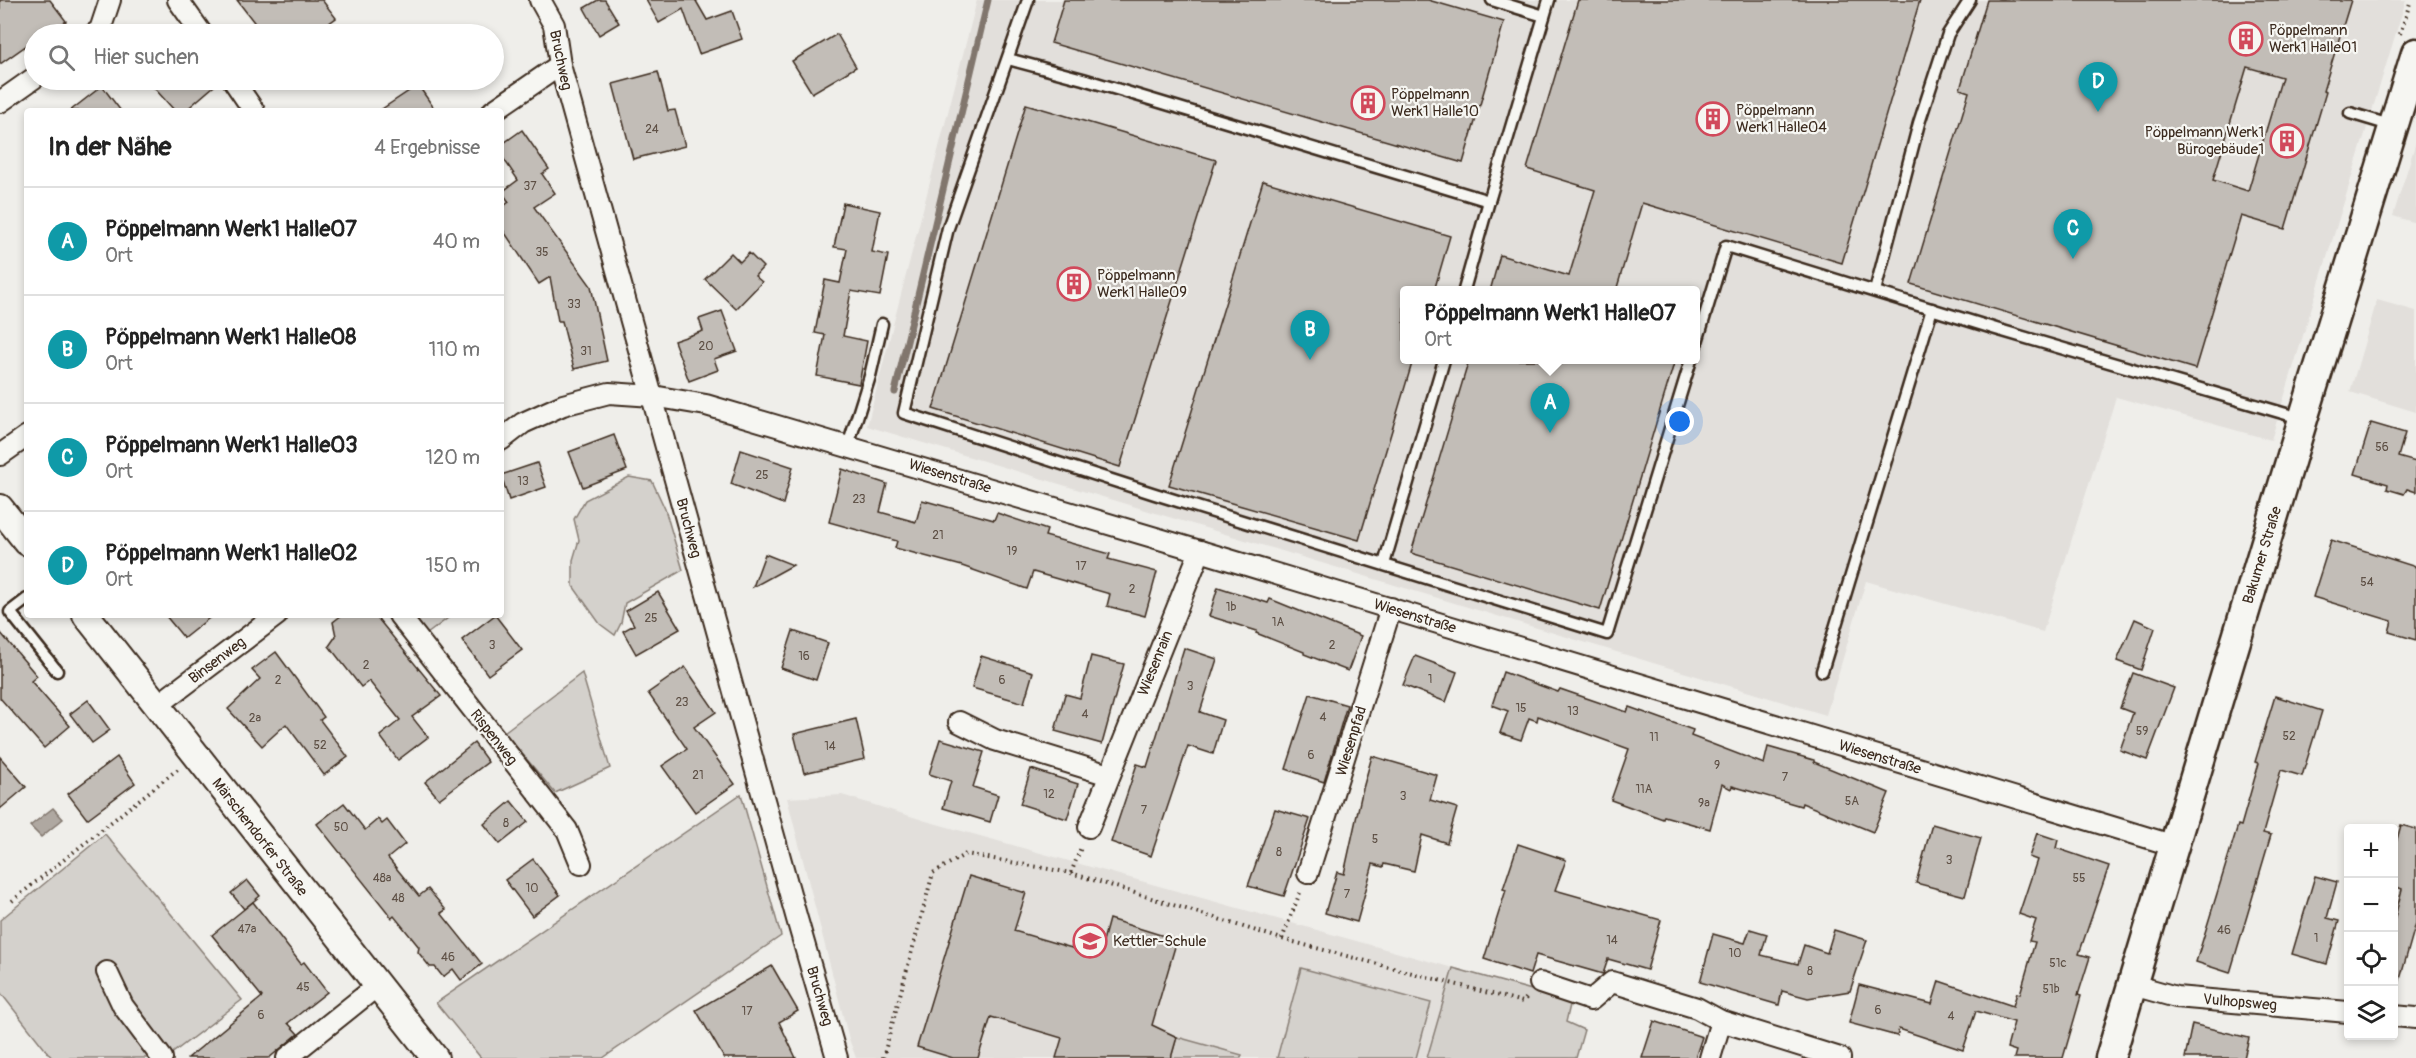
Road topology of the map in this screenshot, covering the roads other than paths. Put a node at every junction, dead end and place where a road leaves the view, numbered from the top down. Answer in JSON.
{"nodes":[{"id":1,"x":110,"y":0,"type":"edge"},
{"id":2,"x":178,"y":0,"type":"edge"},
{"id":3,"x":540,"y":0,"type":"edge"},
{"id":4,"x":1028,"y":0,"type":"edge"},
{"id":5,"x":1492,"y":0,"type":"edge"},
{"id":6,"x":1548,"y":0,"type":"edge"},
{"id":7,"x":1970,"y":0,"type":"edge"},
{"id":8,"x":1544,"y":16,"type":"junction"},
{"id":9,"x":102,"y":24,"type":"edge"},
{"id":10,"x":195,"y":24,"type":"edge"},
{"id":11,"x":1008,"y":59,"type":"junction"},
{"id":12,"x":2415,"y":62,"type":"edge"},
{"id":13,"x":560,"y":65,"type":"junction"},
{"id":14,"x":24,"y":85,"type":"edge"},
{"id":15,"x":240,"y":90,"type":"edge"},
{"id":16,"x":0,"y":102,"type":"edge"},
{"id":17,"x":252,"y":108,"type":"edge"},
{"id":18,"x":497,"y":108,"type":"edge"},
{"id":19,"x":2350,"y":113,"type":"dead end"},
{"id":20,"x":2393,"y":126,"type":"junction"},
{"id":21,"x":1489,"y":201,"type":"junction"},
{"id":22,"x":1465,"y":286,"type":"edge"},
{"id":23,"x":1875,"y":291,"type":"junction"},
{"id":24,"x":1932,"y":309,"type":"junction"},
{"id":25,"x":882,"y":324,"type":"dead end"},
{"id":26,"x":1700,"y":329,"type":"edge"},
{"id":27,"x":1443,"y":364,"type":"edge"},
{"id":28,"x":1690,"y":364,"type":"edge"},
{"id":29,"x":653,"y":396,"type":"junction"},
{"id":30,"x":2303,"y":419,"type":"junction"},
{"id":31,"x":24,"y":438,"type":"edge"},
{"id":32,"x":504,"y":438,"type":"edge"},
{"id":33,"x":848,"y":446,"type":"junction"},
{"id":34,"x":0,"y":455,"type":"edge"},
{"id":35,"x":0,"y":508,"type":"edge"},
{"id":36,"x":24,"y":538,"type":"edge"},
{"id":37,"x":1200,"y":551,"type":"junction"},
{"id":38,"x":1384,"y":564,"type":"junction"},
{"id":39,"x":24,"y":600,"type":"edge"},
{"id":40,"x":1391,"y":608,"type":"junction"},
{"id":41,"x":88,"y":618,"type":"edge"},
{"id":42,"x":273,"y":618,"type":"edge"},
{"id":43,"x":401,"y":618,"type":"edge"},
{"id":44,"x":57,"y":671,"type":"dead end"},
{"id":45,"x":1822,"y":671,"type":"dead end"},
{"id":46,"x":158,"y":705,"type":"junction"},
{"id":47,"x":959,"y":722,"type":"dead end"},
{"id":48,"x":1109,"y":775,"type":"junction"},
{"id":49,"x":1089,"y":827,"type":"road end"},
{"id":50,"x":2175,"y":846,"type":"junction"},
{"id":51,"x":581,"y":864,"type":"dead end"},
{"id":52,"x":1308,"y":873,"type":"road end"},
{"id":53,"x":107,"y":972,"type":"dead end"},
{"id":54,"x":1540,"y":983,"type":"road end"},
{"id":55,"x":2133,"y":985,"type":"junction"},
{"id":56,"x":377,"y":986,"type":"junction"},
{"id":57,"x":2344,"y":1012,"type":"edge"},
{"id":58,"x":2398,"y":1016,"type":"edge"},
{"id":59,"x":2416,"y":1016,"type":"edge"},
{"id":60,"x":1721,"y":1022,"type":"junction"},
{"id":61,"x":162,"y":1058,"type":"edge"},
{"id":62,"x":287,"y":1058,"type":"edge"},
{"id":63,"x":435,"y":1058,"type":"edge"},
{"id":64,"x":837,"y":1058,"type":"edge"},
{"id":65,"x":1710,"y":1058,"type":"edge"},
{"id":66,"x":1840,"y":1058,"type":"edge"},
{"id":67,"x":2110,"y":1058,"type":"edge"}],
"edges":[{"from":1,"to":9,"type":"street"},
{"from":2,"to":10,"type":"street"},
{"from":3,"to":13,"type":"street","name":"Bruchweg"},
{"from":4,"to":11,"type":"lane"},
{"from":5,"to":8,"type":"lane"},
{"from":6,"to":8,"type":"lane"},
{"from":7,"to":23,"type":"lane"},
{"from":8,"to":21,"type":"lane"},
{"from":11,"to":21,"type":"lane"},
{"from":11,"to":38,"type":"lane"},
{"from":12,"to":20,"type":"main road","name":"Bakumer Straße"},
{"from":13,"to":18,"type":"street"},
{"from":13,"to":29,"type":"street","name":"Bruchweg"},
{"from":14,"to":16,"type":"street"},
{"from":15,"to":17,"type":"street"},
{"from":19,"to":20,"type":"lane"},
{"from":20,"to":30,"type":"main road","name":"Bakumer Straße"},
{"from":21,"to":22,"type":"lane"},
{"from":23,"to":24,"type":"lane"},
{"from":23,"to":26,"type":"lane"},
{"from":24,"to":30,"type":"lane"},
{"from":24,"to":45,"type":"lane"},
{"from":25,"to":33,"type":"lane"},
{"from":27,"to":38,"type":"lane"},
{"from":28,"to":38,"type":"lane"},
{"from":29,"to":32,"type":"street"},
{"from":29,"to":33,"type":"street","name":"Wiesenstraße"},
{"from":29,"to":64,"type":"street","name":"Bruchweg"},
{"from":30,"to":50,"type":"main road","name":"Bakumer Straße"},
{"from":31,"to":34,"type":"street"},
{"from":33,"to":37,"type":"street","name":"Wiesenstraße"},
{"from":35,"to":36,"type":"street"},
{"from":37,"to":40,"type":"street","name":"Wiesenstraße"},
{"from":37,"to":48,"type":"street","name":"Wiesenrain"},
{"from":39,"to":44,"type":"lane"},
{"from":40,"to":50,"type":"street","name":"Wiesenstraße"},
{"from":40,"to":52,"type":"street","name":"Wiesenpfad"},
{"from":41,"to":46,"type":"street","name":"Märschendorfer Straße"},
{"from":42,"to":46,"type":"street","name":"Binsenweg"},
{"from":43,"to":51,"type":"street","name":"Rispenweg"},
{"from":46,"to":56,"type":"street","name":"Märschendorfer Straße"},
{"from":47,"to":48,"type":"street"},
{"from":48,"to":49,"type":"street","name":"Wiesenrain"},
{"from":50,"to":55,"type":"main road","name":"Bakumer Straße"},
{"from":53,"to":61,"type":"street"},
{"from":54,"to":60,"type":"street"},
{"from":55,"to":57,"type":"street","name":"Vulhopsweg"},
{"from":55,"to":67,"type":"main road","name":"Bakumer Straße"},
{"from":56,"to":62,"type":"street"},
{"from":56,"to":63,"type":"street","name":"Märschendorfer Straße"},
{"from":58,"to":59,"type":"street"},
{"from":60,"to":65,"type":"street"},
{"from":60,"to":66,"type":"street"}]}
